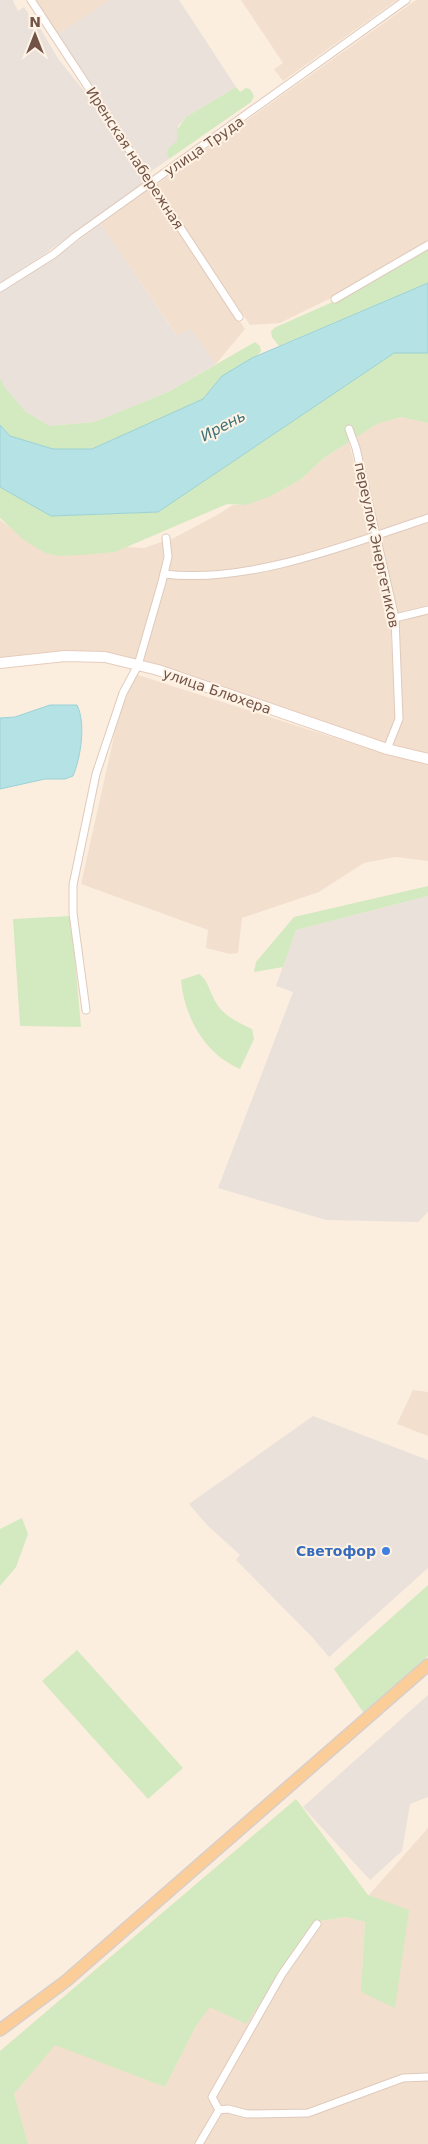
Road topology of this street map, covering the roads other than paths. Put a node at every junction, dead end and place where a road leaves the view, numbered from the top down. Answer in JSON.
{"nodes":[{"id":1,"x":31,"y":0,"type":"edge"},
{"id":2,"x":406,"y":0,"type":"edge"},
{"id":3,"x":151,"y":183,"type":"junction"},
{"id":4,"x":428,"y":245,"type":"edge"},
{"id":5,"x":0,"y":288,"type":"edge"},
{"id":6,"x":335,"y":299,"type":"dead end"},
{"id":7,"x":239,"y":317,"type":"dead end"},
{"id":8,"x":349,"y":429,"type":"dead end"},
{"id":9,"x":428,"y":518,"type":"edge"},
{"id":10,"x":375,"y":536,"type":"junction"},
{"id":11,"x":166,"y":538,"type":"dead end"},
{"id":12,"x":164,"y":574,"type":"junction"},
{"id":13,"x":428,"y":610,"type":"edge"},
{"id":14,"x":395,"y":618,"type":"junction"},
{"id":15,"x":0,"y":663,"type":"edge"},
{"id":16,"x":138,"y":665,"type":"junction"},
{"id":17,"x":388,"y":750,"type":"junction"},
{"id":18,"x":428,"y":759,"type":"edge"},
{"id":19,"x":86,"y":1010,"type":"dead end"},
{"id":20,"x":428,"y":1665,"type":"edge"},
{"id":21,"x":317,"y":1924,"type":"dead end"},
{"id":22,"x":0,"y":2030,"type":"edge"},
{"id":23,"x":428,"y":2077,"type":"edge"},
{"id":24,"x":219,"y":2110,"type":"junction"},
{"id":25,"x":199,"y":2144,"type":"edge"}],
"edges":[{"from":1,"to":3,"type":"street","name":"Иренская набережная"},
{"from":2,"to":3,"type":"street","name":"улица Труда"},
{"from":3,"to":5,"type":"street","name":"улица Труда"},
{"from":3,"to":7,"type":"street","name":"Иренская набережная"},
{"from":4,"to":6,"type":"street"},
{"from":8,"to":10,"type":"street","name":"переулок Энергетиков"},
{"from":9,"to":10,"type":"street"},
{"from":10,"to":12,"type":"street"},
{"from":10,"to":14,"type":"street","name":"переулок Энергетиков"},
{"from":11,"to":12,"type":"street"},
{"from":12,"to":16,"type":"street"},
{"from":13,"to":14,"type":"street"},
{"from":14,"to":17,"type":"street","name":"переулок Энергетиков"},
{"from":15,"to":16,"type":"street","name":"улица Блюхера"},
{"from":16,"to":17,"type":"street","name":"улица Блюхера"},
{"from":16,"to":19,"type":"street"},
{"from":17,"to":18,"type":"street","name":"улица Блюхера"},
{"from":20,"to":22,"type":"main road"},
{"from":21,"to":24,"type":"street"},
{"from":23,"to":24,"type":"street"},
{"from":24,"to":25,"type":"street"}]}
